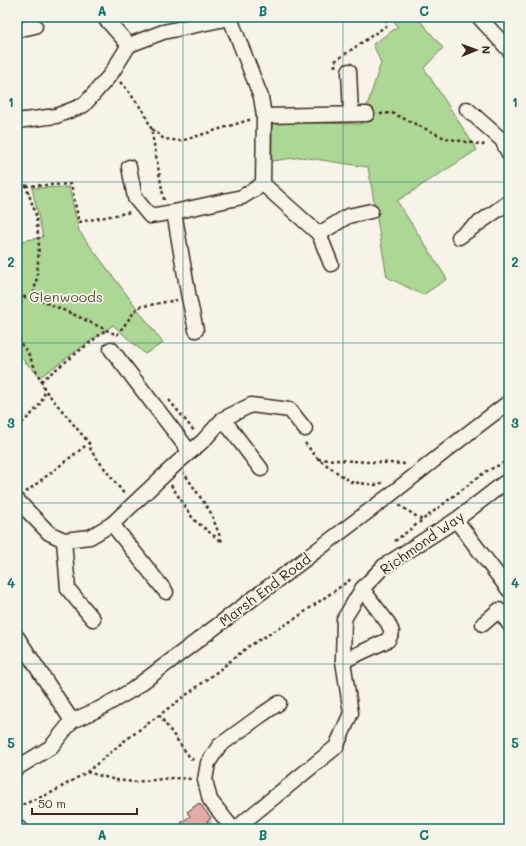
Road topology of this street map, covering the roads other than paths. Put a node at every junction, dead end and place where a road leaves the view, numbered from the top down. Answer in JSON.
{"nodes":[{"id":1,"x":104,"y":17,"type":"edge"},
{"id":2,"x":479,"y":17,"type":"edge"},
{"id":3,"x":231,"y":18,"type":"edge"},
{"id":4,"x":34,"y":26,"type":"dead end"},
{"id":5,"x":17,"y":30,"type":"edge"},
{"id":6,"x":129,"y":45,"type":"junction"},
{"id":7,"x":509,"y":50,"type":"edge"},
{"id":8,"x":348,"y":71,"type":"dead end"},
{"id":9,"x":467,"y":109,"type":"dead end"},
{"id":10,"x":351,"y":114,"type":"junction"},
{"id":11,"x":367,"y":114,"type":"road end"},
{"id":12,"x":264,"y":116,"type":"junction"},
{"id":13,"x":17,"y":121,"type":"edge"},
{"id":14,"x":503,"y":137,"type":"edge"},
{"id":15,"x":509,"y":154,"type":"edge"},
{"id":16,"x":129,"y":167,"type":"dead end"},
{"id":17,"x":263,"y":184,"type":"junction"},
{"id":18,"x":509,"y":202,"type":"edge"},
{"id":19,"x":371,"y":211,"type":"dead end"},
{"id":20,"x":170,"y":212,"type":"junction"},
{"id":21,"x":319,"y":234,"type":"junction"},
{"id":22,"x":459,"y":236,"type":"dead end"},
{"id":23,"x":331,"y":264,"type":"dead end"},
{"id":24,"x":196,"y":330,"type":"dead end"},
{"id":25,"x":111,"y":349,"type":"dead end"},
{"id":26,"x":509,"y":402,"type":"edge"},
{"id":27,"x":223,"y":419,"type":"junction"},
{"id":28,"x":305,"y":429,"type":"road end"},
{"id":29,"x":190,"y":452,"type":"junction"},
{"id":30,"x":261,"y":469,"type":"dead end"},
{"id":31,"x":509,"y":482,"type":"edge"},
{"id":32,"x":20,"y":498,"type":"edge"},
{"id":33,"x":456,"y":520,"type":"junction"},
{"id":34,"x":112,"y":524,"type":"junction"},
{"id":35,"x":64,"y":540,"type":"junction"},
{"id":36,"x":357,"y":583,"type":"junction"},
{"id":37,"x":509,"y":590,"type":"edge"},
{"id":38,"x":166,"y":592,"type":"dead end"},
{"id":39,"x":93,"y":619,"type":"dead end"},
{"id":40,"x":483,"y":624,"type":"dead end"},
{"id":41,"x":509,"y":624,"type":"edge"},
{"id":42,"x":17,"y":637,"type":"edge"},
{"id":43,"x":342,"y":661,"type":"junction"},
{"id":44,"x":279,"y":703,"type":"dead end"},
{"id":45,"x":72,"y":721,"type":"junction"},
{"id":46,"x":17,"y":768,"type":"edge"},
{"id":47,"x":17,"y":827,"type":"edge"},
{"id":48,"x":20,"y":829,"type":"edge"},
{"id":49,"x":232,"y":829,"type":"edge"},
{"id":50,"x":237,"y":829,"type":"edge"}],
"edges":[{"from":1,"to":6,"type":"street"},
{"from":2,"to":7,"type":"street"},
{"from":3,"to":6,"type":"street"},
{"from":3,"to":12,"type":"street"},
{"from":4,"to":5,"type":"street"},
{"from":6,"to":13,"type":"street"},
{"from":8,"to":10,"type":"street"},
{"from":9,"to":14,"type":"street"},
{"from":10,"to":11,"type":"street"},
{"from":10,"to":12,"type":"street"},
{"from":12,"to":17,"type":"street"},
{"from":14,"to":15,"type":"street"},
{"from":16,"to":20,"type":"street"},
{"from":17,"to":20,"type":"street"},
{"from":17,"to":21,"type":"street"},
{"from":18,"to":22,"type":"street"},
{"from":19,"to":21,"type":"street"},
{"from":20,"to":24,"type":"street"},
{"from":21,"to":23,"type":"street"},
{"from":25,"to":29,"type":"street"},
{"from":26,"to":45,"type":"street","name":"Marsh End Road"},
{"from":27,"to":28,"type":"street"},
{"from":27,"to":29,"type":"street"},
{"from":27,"to":30,"type":"street"},
{"from":29,"to":34,"type":"street"},
{"from":31,"to":33,"type":"street","name":"Richmond Way"},
{"from":32,"to":35,"type":"street"},
{"from":33,"to":36,"type":"street","name":"Richmond Way"},
{"from":33,"to":37,"type":"street"},
{"from":34,"to":35,"type":"street"},
{"from":34,"to":38,"type":"street"},
{"from":35,"to":39,"type":"street"},
{"from":36,"to":43,"type":"street","name":"Richmond Way"},
{"from":36,"to":43,"type":"street"},
{"from":40,"to":41,"type":"street"},
{"from":42,"to":45,"type":"street"},
{"from":43,"to":50,"type":"street","name":"Richmond Way"},
{"from":44,"to":49,"type":"street"},
{"from":45,"to":46,"type":"street","name":"Marsh End Road"},
{"from":47,"to":48,"type":"street"}]}
